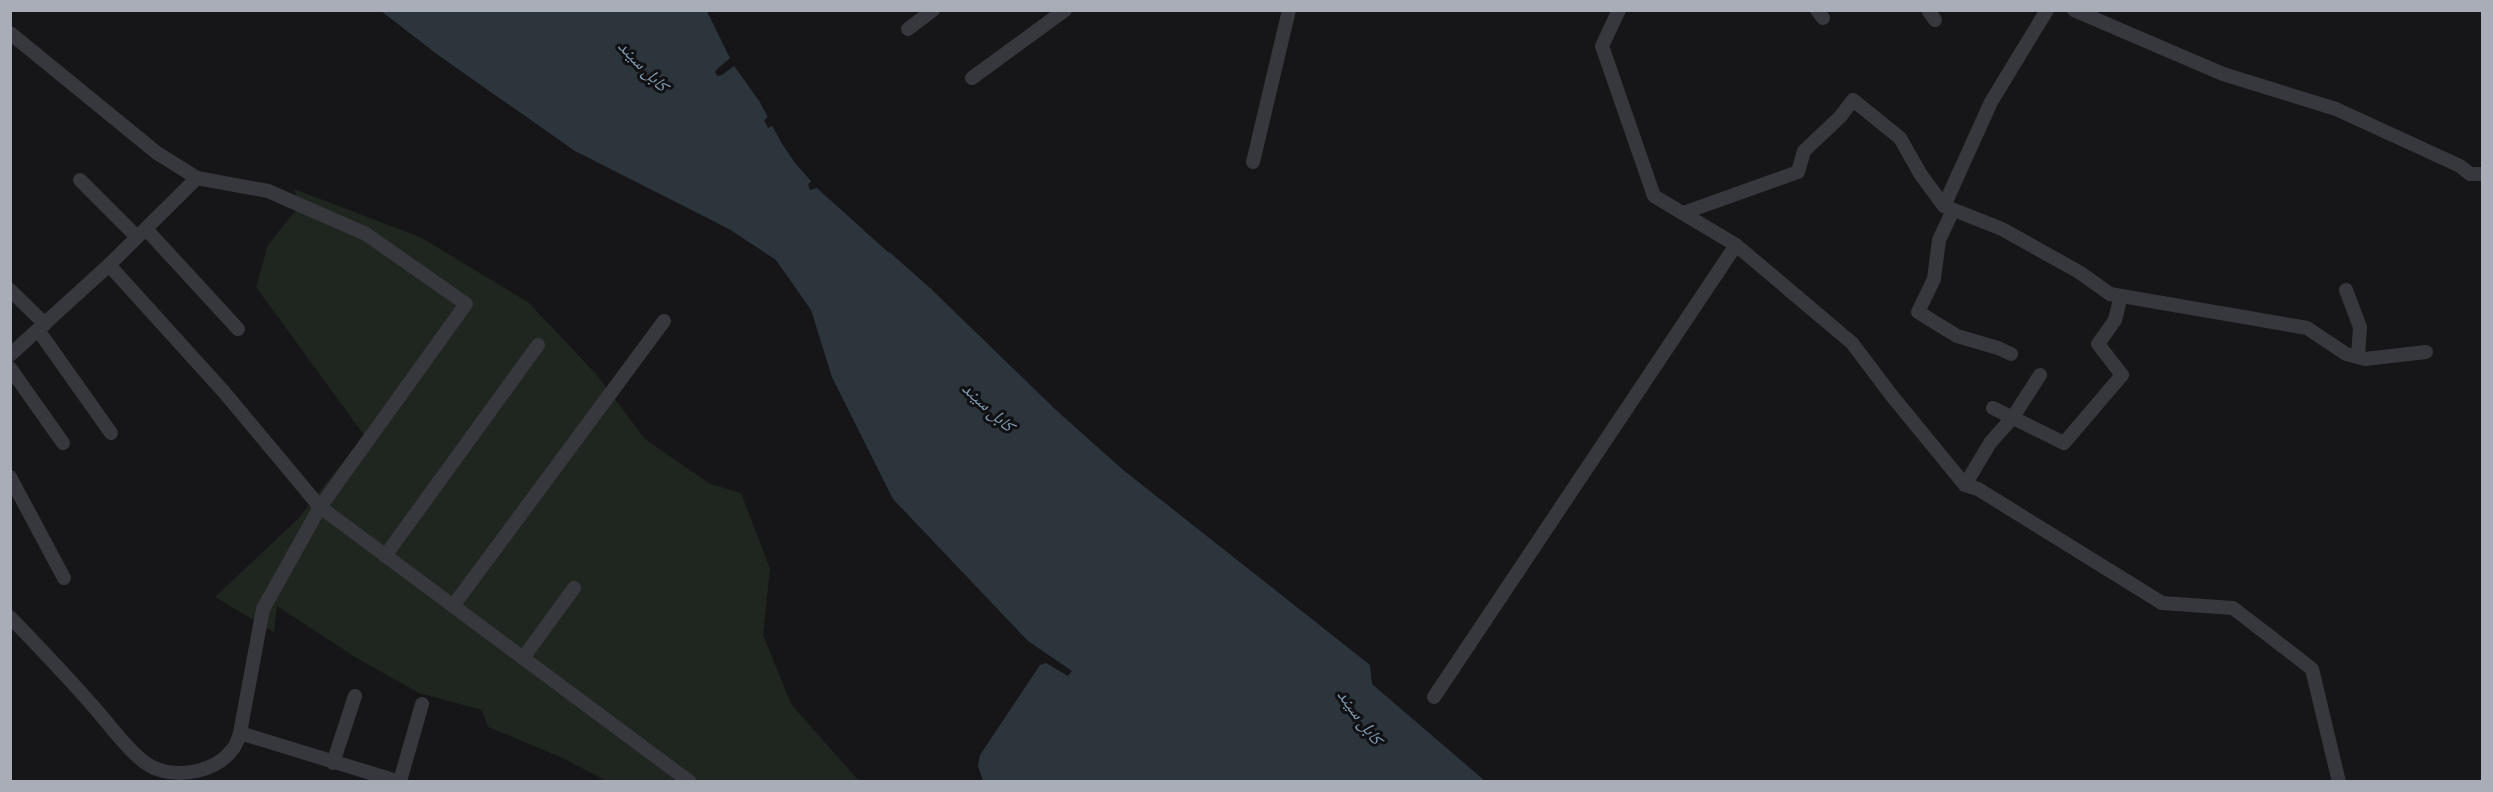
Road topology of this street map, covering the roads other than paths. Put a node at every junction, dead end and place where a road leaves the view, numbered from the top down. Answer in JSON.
{"nodes":[{"id":1,"x":933,"y":10,"type":"edge"},
{"id":2,"x":1065,"y":10,"type":"edge"},
{"id":3,"x":1289,"y":10,"type":"edge"},
{"id":4,"x":1619,"y":10,"type":"edge"},
{"id":5,"x":2074,"y":10,"type":"edge"},
{"id":6,"x":2042,"y":13,"type":"edge"},
{"id":7,"x":908,"y":29,"type":"dead end"},
{"id":8,"x":10,"y":33,"type":"edge"},
{"id":9,"x":972,"y":78,"type":"dead end"},
{"id":10,"x":1253,"y":162,"type":"dead end"},
{"id":11,"x":2482,"y":177,"type":"edge"},
{"id":12,"x":197,"y":178,"type":"junction"},
{"id":13,"x":80,"y":180,"type":"dead end"},
{"id":14,"x":1949,"y":208,"type":"junction"},
{"id":15,"x":1683,"y":213,"type":"junction"},
{"id":16,"x":141,"y":233,"type":"junction"},
{"id":17,"x":1736,"y":245,"type":"junction"},
{"id":18,"x":110,"y":265,"type":"junction"},
{"id":19,"x":10,"y":290,"type":"edge"},
{"id":20,"x":2346,"y":290,"type":"dead end"},
{"id":21,"x":2121,"y":296,"type":"junction"},
{"id":22,"x":664,"y":321,"type":"dead end"},
{"id":23,"x":41,"y":327,"type":"junction"},
{"id":24,"x":238,"y":329,"type":"dead end"},
{"id":25,"x":538,"y":345,"type":"dead end"},
{"id":26,"x":2426,"y":352,"type":"dead end"},
{"id":27,"x":2011,"y":354,"type":"dead end"},
{"id":28,"x":10,"y":355,"type":"edge"},
{"id":29,"x":2358,"y":357,"type":"junction"},
{"id":30,"x":10,"y":368,"type":"edge"},
{"id":31,"x":2040,"y":375,"type":"dead end"},
{"id":32,"x":1993,"y":408,"type":"dead end"},
{"id":33,"x":2013,"y":417,"type":"junction"},
{"id":34,"x":111,"y":433,"type":"dead end"},
{"id":35,"x":63,"y":443,"type":"dead end"},
{"id":36,"x":10,"y":477,"type":"edge"},
{"id":37,"x":1965,"y":485,"type":"junction"},
{"id":38,"x":320,"y":507,"type":"junction"},
{"id":39,"x":385,"y":556,"type":"junction"},
{"id":40,"x":64,"y":578,"type":"dead end"},
{"id":41,"x":574,"y":588,"type":"dead end"},
{"id":42,"x":453,"y":606,"type":"junction"},
{"id":43,"x":10,"y":617,"type":"edge"},
{"id":44,"x":523,"y":658,"type":"junction"},
{"id":45,"x":354,"y":696,"type":"dead end"},
{"id":46,"x":1434,"y":697,"type":"dead end"},
{"id":47,"x":422,"y":704,"type":"dead end"},
{"id":48,"x":240,"y":733,"type":"junction"},
{"id":49,"x":333,"y":763,"type":"junction"},
{"id":50,"x":400,"y":782,"type":"edge"},
{"id":51,"x":690,"y":782,"type":"edge"},
{"id":52,"x":2339,"y":782,"type":"edge"}],
"edges":[{"from":1,"to":7,"type":"street"},
{"from":2,"to":9,"type":"street"},
{"from":3,"to":10,"type":"street"},
{"from":4,"to":15,"type":"street"},
{"from":5,"to":11,"type":"street"},
{"from":6,"to":14,"type":"street"},
{"from":8,"to":12,"type":"street"},
{"from":12,"to":16,"type":"street"},
{"from":12,"to":38,"type":"street"},
{"from":13,"to":16,"type":"street"},
{"from":14,"to":15,"type":"street"},
{"from":14,"to":21,"type":"street"},
{"from":14,"to":27,"type":"street"},
{"from":15,"to":17,"type":"street"},
{"from":16,"to":18,"type":"street"},
{"from":16,"to":24,"type":"street"},
{"from":17,"to":37,"type":"street"},
{"from":17,"to":46,"type":"street"},
{"from":18,"to":23,"type":"street"},
{"from":18,"to":38,"type":"street"},
{"from":19,"to":23,"type":"street"},
{"from":20,"to":29,"type":"street"},
{"from":21,"to":29,"type":"street"},
{"from":21,"to":33,"type":"street"},
{"from":22,"to":42,"type":"street"},
{"from":23,"to":28,"type":"street"},
{"from":23,"to":34,"type":"street"},
{"from":25,"to":39,"type":"street"},
{"from":26,"to":29,"type":"street"},
{"from":30,"to":35,"type":"street"},
{"from":31,"to":33,"type":"street"},
{"from":32,"to":33,"type":"street"},
{"from":33,"to":37,"type":"street"},
{"from":36,"to":40,"type":"street"},
{"from":37,"to":52,"type":"street"},
{"from":38,"to":39,"type":"street"},
{"from":38,"to":48,"type":"street"},
{"from":39,"to":42,"type":"street"},
{"from":41,"to":44,"type":"street"},
{"from":42,"to":44,"type":"street"},
{"from":43,"to":48,"type":"street"},
{"from":44,"to":51,"type":"street"},
{"from":45,"to":49,"type":"street"},
{"from":47,"to":50,"type":"street"},
{"from":48,"to":49,"type":"street"},
{"from":49,"to":50,"type":"street"}]}
